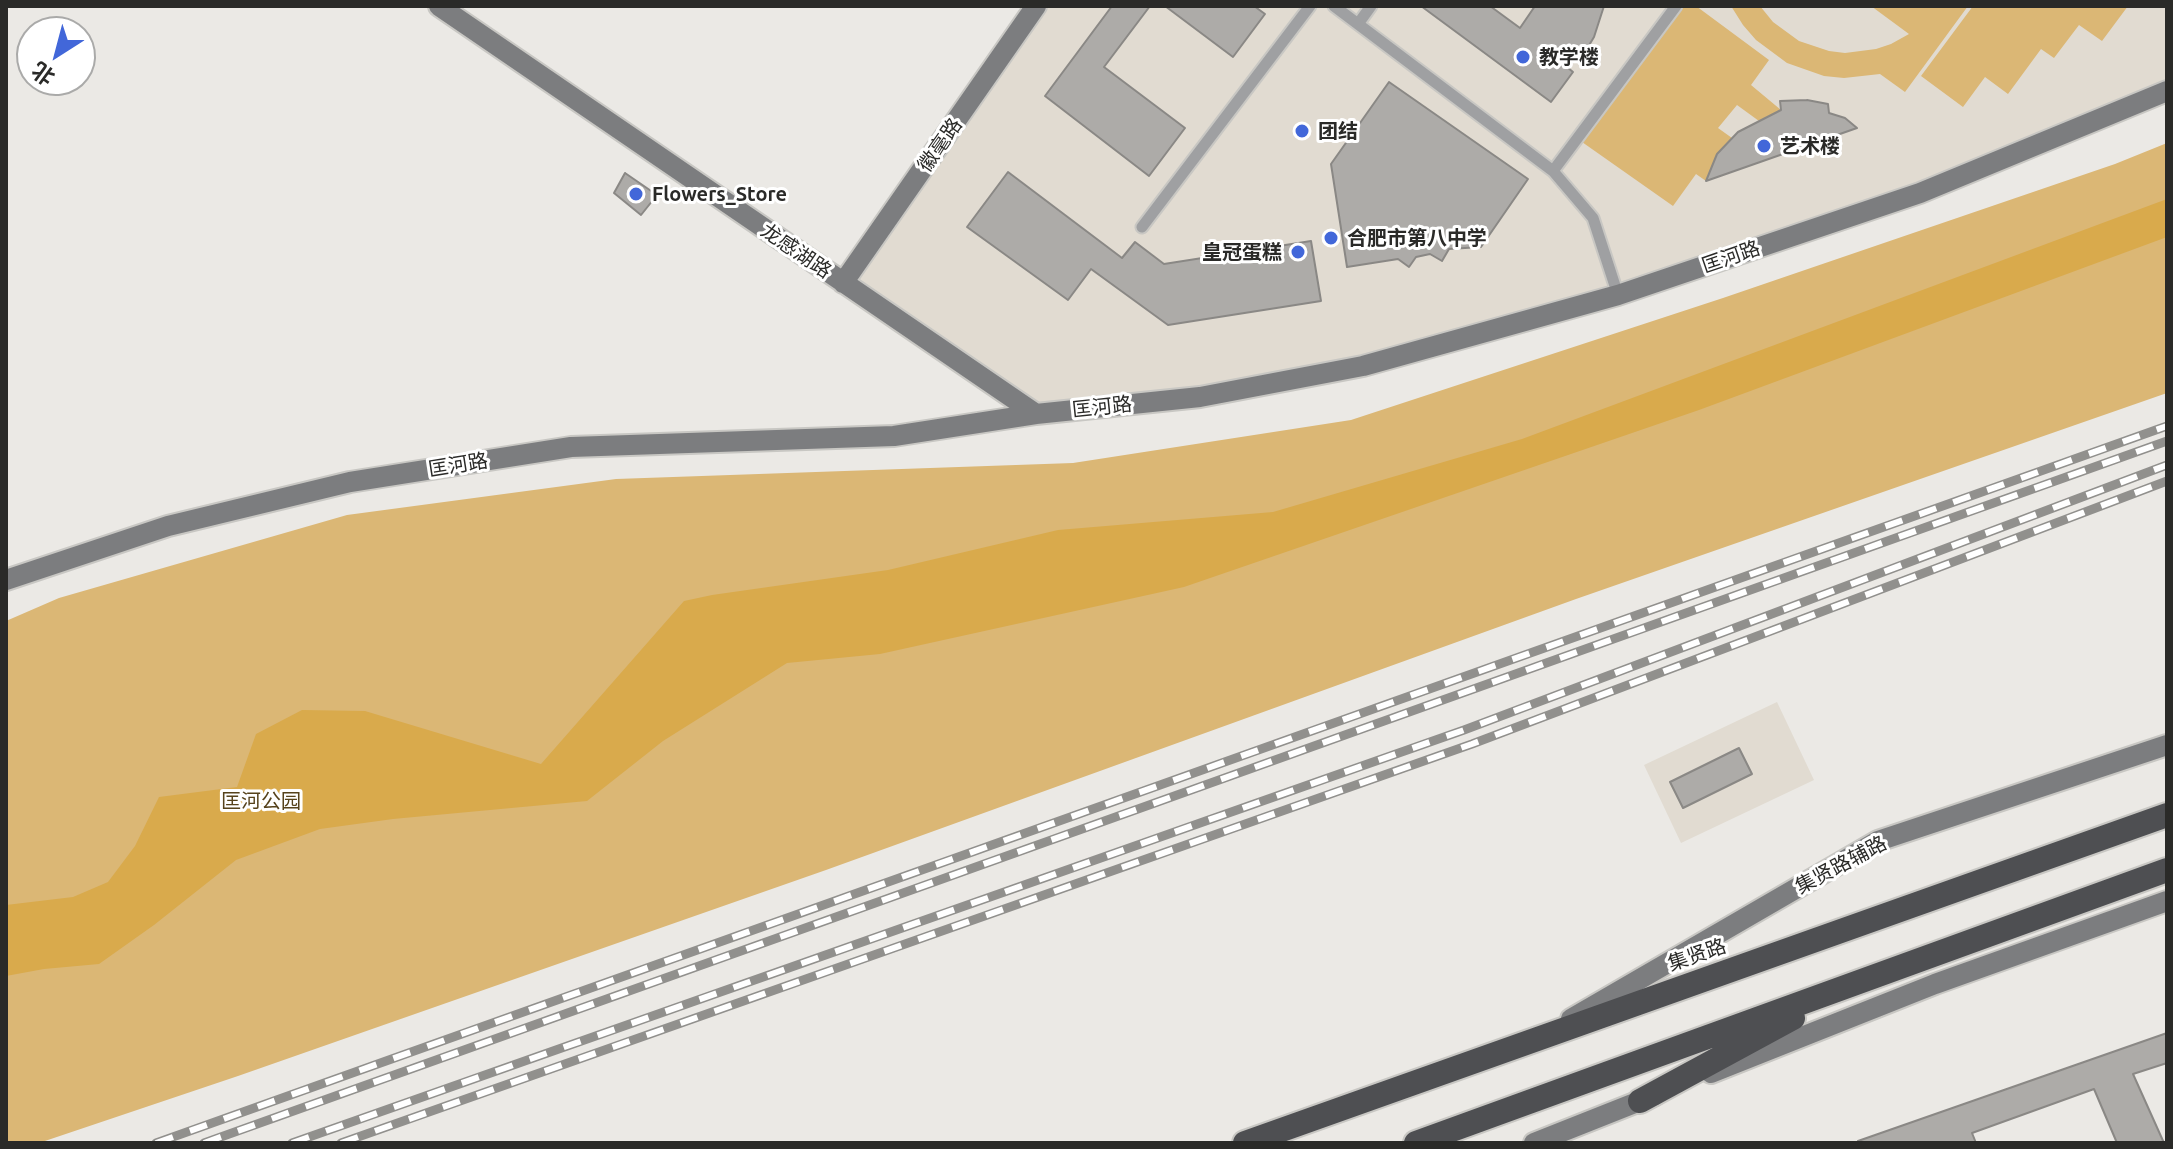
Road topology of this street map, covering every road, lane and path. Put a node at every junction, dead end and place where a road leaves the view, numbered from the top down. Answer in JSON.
{"nodes":[{"id":1,"x":439,"y":6,"type":"edge"},
{"id":2,"x":1036,"y":6,"type":"edge"},
{"id":3,"x":1310,"y":6,"type":"edge"},
{"id":4,"x":1334,"y":6,"type":"edge"},
{"id":5,"x":1371,"y":6,"type":"edge"},
{"id":6,"x":1676,"y":6,"type":"edge"},
{"id":7,"x":1358,"y":24,"type":"junction"},
{"id":8,"x":2167,"y":91,"type":"edge"},
{"id":9,"x":1553,"y":171,"type":"junction"},
{"id":10,"x":1142,"y":227,"type":"dead end"},
{"id":11,"x":843,"y":283,"type":"junction"},
{"id":12,"x":1618,"y":295,"type":"junction"},
{"id":13,"x":1036,"y":414,"type":"junction"},
{"id":14,"x":6,"y":580,"type":"edge"},
{"id":15,"x":2167,"y":745,"type":"edge"},
{"id":16,"x":2167,"y":815,"type":"edge"},
{"id":17,"x":2167,"y":870,"type":"edge"},
{"id":18,"x":2167,"y":901,"type":"edge"},
{"id":19,"x":1867,"y":978,"type":"junction"},
{"id":20,"x":1539,"y":1037,"type":"junction"},
{"id":21,"x":1640,"y":1101,"type":"junction"},
{"id":22,"x":1245,"y":1143,"type":"edge"},
{"id":23,"x":1416,"y":1143,"type":"edge"},
{"id":24,"x":1534,"y":1143,"type":"edge"}],
"edges":[{"from":1,"to":11,"type":"street","name":"龙感湖路"},
{"from":2,"to":11,"type":"street","name":"徽毫路"},
{"from":3,"to":10,"type":"lane"},
{"from":4,"to":7,"type":"lane"},
{"from":5,"to":7,"type":"lane"},
{"from":6,"to":9,"type":"lane"},
{"from":7,"to":9,"type":"lane"},
{"from":8,"to":12,"type":"street","name":"匡河路"},
{"from":9,"to":12,"type":"lane"},
{"from":11,"to":13,"type":"street","name":"龙感湖路"},
{"from":12,"to":13,"type":"street","name":"匡河路"},
{"from":13,"to":14,"type":"street","name":"匡河路"},
{"from":15,"to":20,"type":"street","name":"集贤路辅路"},
{"from":16,"to":20,"type":"highway","name":"集贤路"},
{"from":17,"to":19,"type":"highway"},
{"from":18,"to":21,"type":"street"},
{"from":19,"to":21,"type":"highway"},
{"from":19,"to":23,"type":"highway"},
{"from":20,"to":22,"type":"highway","name":"集贤路"},
{"from":21,"to":24,"type":"street"}]}
